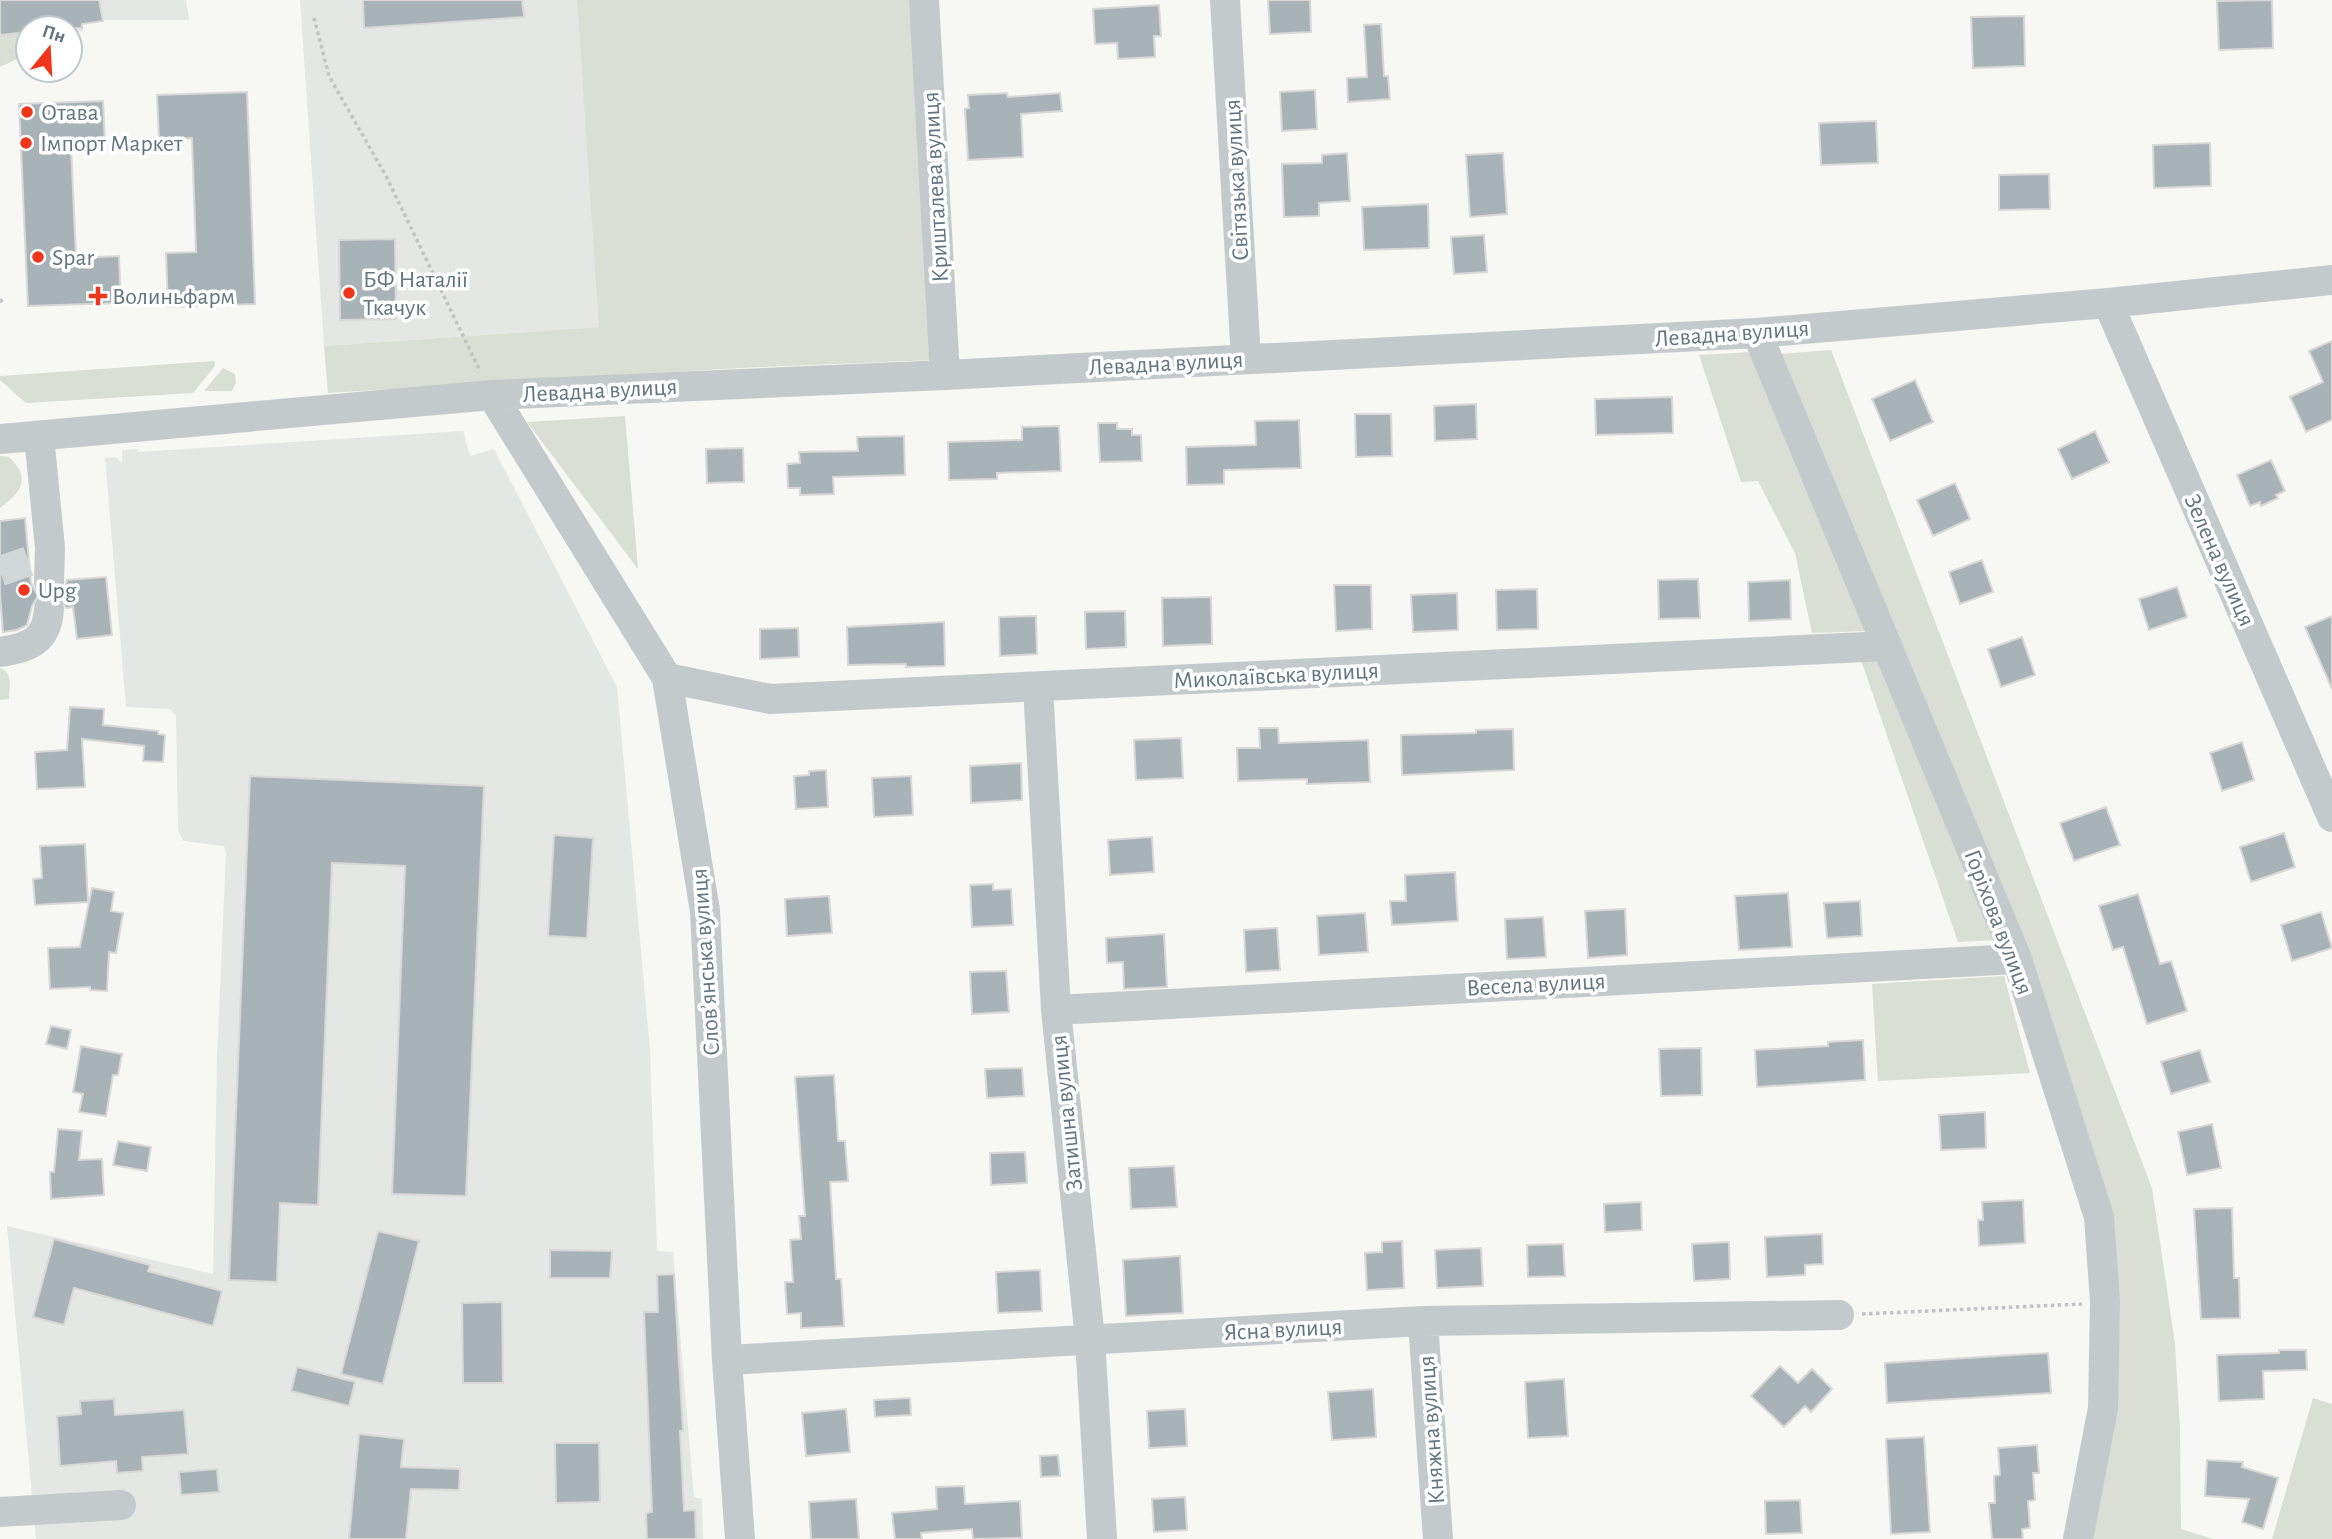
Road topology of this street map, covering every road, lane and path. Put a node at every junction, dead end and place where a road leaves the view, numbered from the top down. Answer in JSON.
{"nodes":[{"id":1,"x":924,"y":0,"type":"edge"},
{"id":2,"x":1225,"y":0,"type":"edge"},
{"id":3,"x":314,"y":18,"type":"dead end"},
{"id":4,"x":2332,"y":280,"type":"edge"},
{"id":5,"x":2108,"y":303,"type":"junction"},
{"id":6,"x":1757,"y":333,"type":"junction"},
{"id":7,"x":1246,"y":359,"type":"junction"},
{"id":8,"x":945,"y":375,"type":"junction"},
{"id":9,"x":492,"y":395,"type":"junction"},
{"id":10,"x":39,"y":436,"type":"junction"},
{"id":11,"x":0,"y":439,"type":"edge"},
{"id":12,"x":1886,"y":646,"type":"junction"},
{"id":13,"x":0,"y":652,"type":"edge"},
{"id":14,"x":667,"y":678,"type":"junction"},
{"id":15,"x":1038,"y":687,"type":"junction"},
{"id":16,"x":2332,"y":817,"type":"edge"},
{"id":17,"x":2017,"y":959,"type":"junction"},
{"id":18,"x":1056,"y":1010,"type":"junction"},
{"id":19,"x":2105,"y":1303,"type":"junction"},
{"id":20,"x":1839,"y":1315,"type":"joint"},
{"id":21,"x":1423,"y":1321,"type":"junction"},
{"id":22,"x":1090,"y":1339,"type":"junction"},
{"id":23,"x":727,"y":1360,"type":"junction"},
{"id":24,"x":121,"y":1505,"type":"dead end"},
{"id":25,"x":0,"y":1512,"type":"edge"},
{"id":26,"x":740,"y":1539,"type":"edge"},
{"id":27,"x":1102,"y":1539,"type":"edge"},
{"id":28,"x":1438,"y":1539,"type":"edge"},
{"id":29,"x":2078,"y":1539,"type":"edge"}],
"edges":[{"from":1,"to":8,"type":"street","name":"Кришталева вулиця"},
{"from":2,"to":7,"type":"street","name":"Світязька вулиця"},
{"from":3,"to":9,"type":"path"},
{"from":4,"to":5,"type":"street","name":"Левадна вулиця"},
{"from":5,"to":6,"type":"street","name":"Левадна вулиця"},
{"from":5,"to":16,"type":"street","name":"Зелена вулиця"},
{"from":6,"to":7,"type":"street","name":"Левадна вулиця"},
{"from":6,"to":12,"type":"street","name":"Горіхова вулиця"},
{"from":7,"to":8,"type":"street","name":"Левадна вулиця"},
{"from":8,"to":9,"type":"street","name":"Левадна вулиця"},
{"from":9,"to":10,"type":"street","name":"Левадна вулиця"},
{"from":9,"to":14,"type":"street","name":"Словʼянська вулиця"},
{"from":10,"to":11,"type":"street","name":"Левадна вулиця"},
{"from":10,"to":13,"type":"street"},
{"from":12,"to":15,"type":"street","name":"Миколаївська вулиця"},
{"from":12,"to":17,"type":"street","name":"Горіхова вулиця"},
{"from":14,"to":15,"type":"street","name":"Миколаївська вулиця"},
{"from":14,"to":23,"type":"street","name":"Словʼянська вулиця"},
{"from":15,"to":18,"type":"street","name":"Затишна вулиця"},
{"from":17,"to":18,"type":"street","name":"Весела вулиця"},
{"from":17,"to":19,"type":"street","name":"Горіхова вулиця"},
{"from":18,"to":22,"type":"street","name":"Затишна вулиця"},
{"from":19,"to":20,"type":"path"},
{"from":19,"to":29,"type":"street","name":"Горіхова вулиця"},
{"from":20,"to":21,"type":"street","name":"Ясна вулиця"},
{"from":21,"to":22,"type":"street","name":"Ясна вулиця"},
{"from":21,"to":28,"type":"street","name":"Княжна вулиця"},
{"from":22,"to":23,"type":"street","name":"Ясна вулиця"},
{"from":22,"to":27,"type":"street","name":"Затишна вулиця"},
{"from":23,"to":26,"type":"street","name":"Словʼянська вулиця"},
{"from":24,"to":25,"type":"street"}]}
